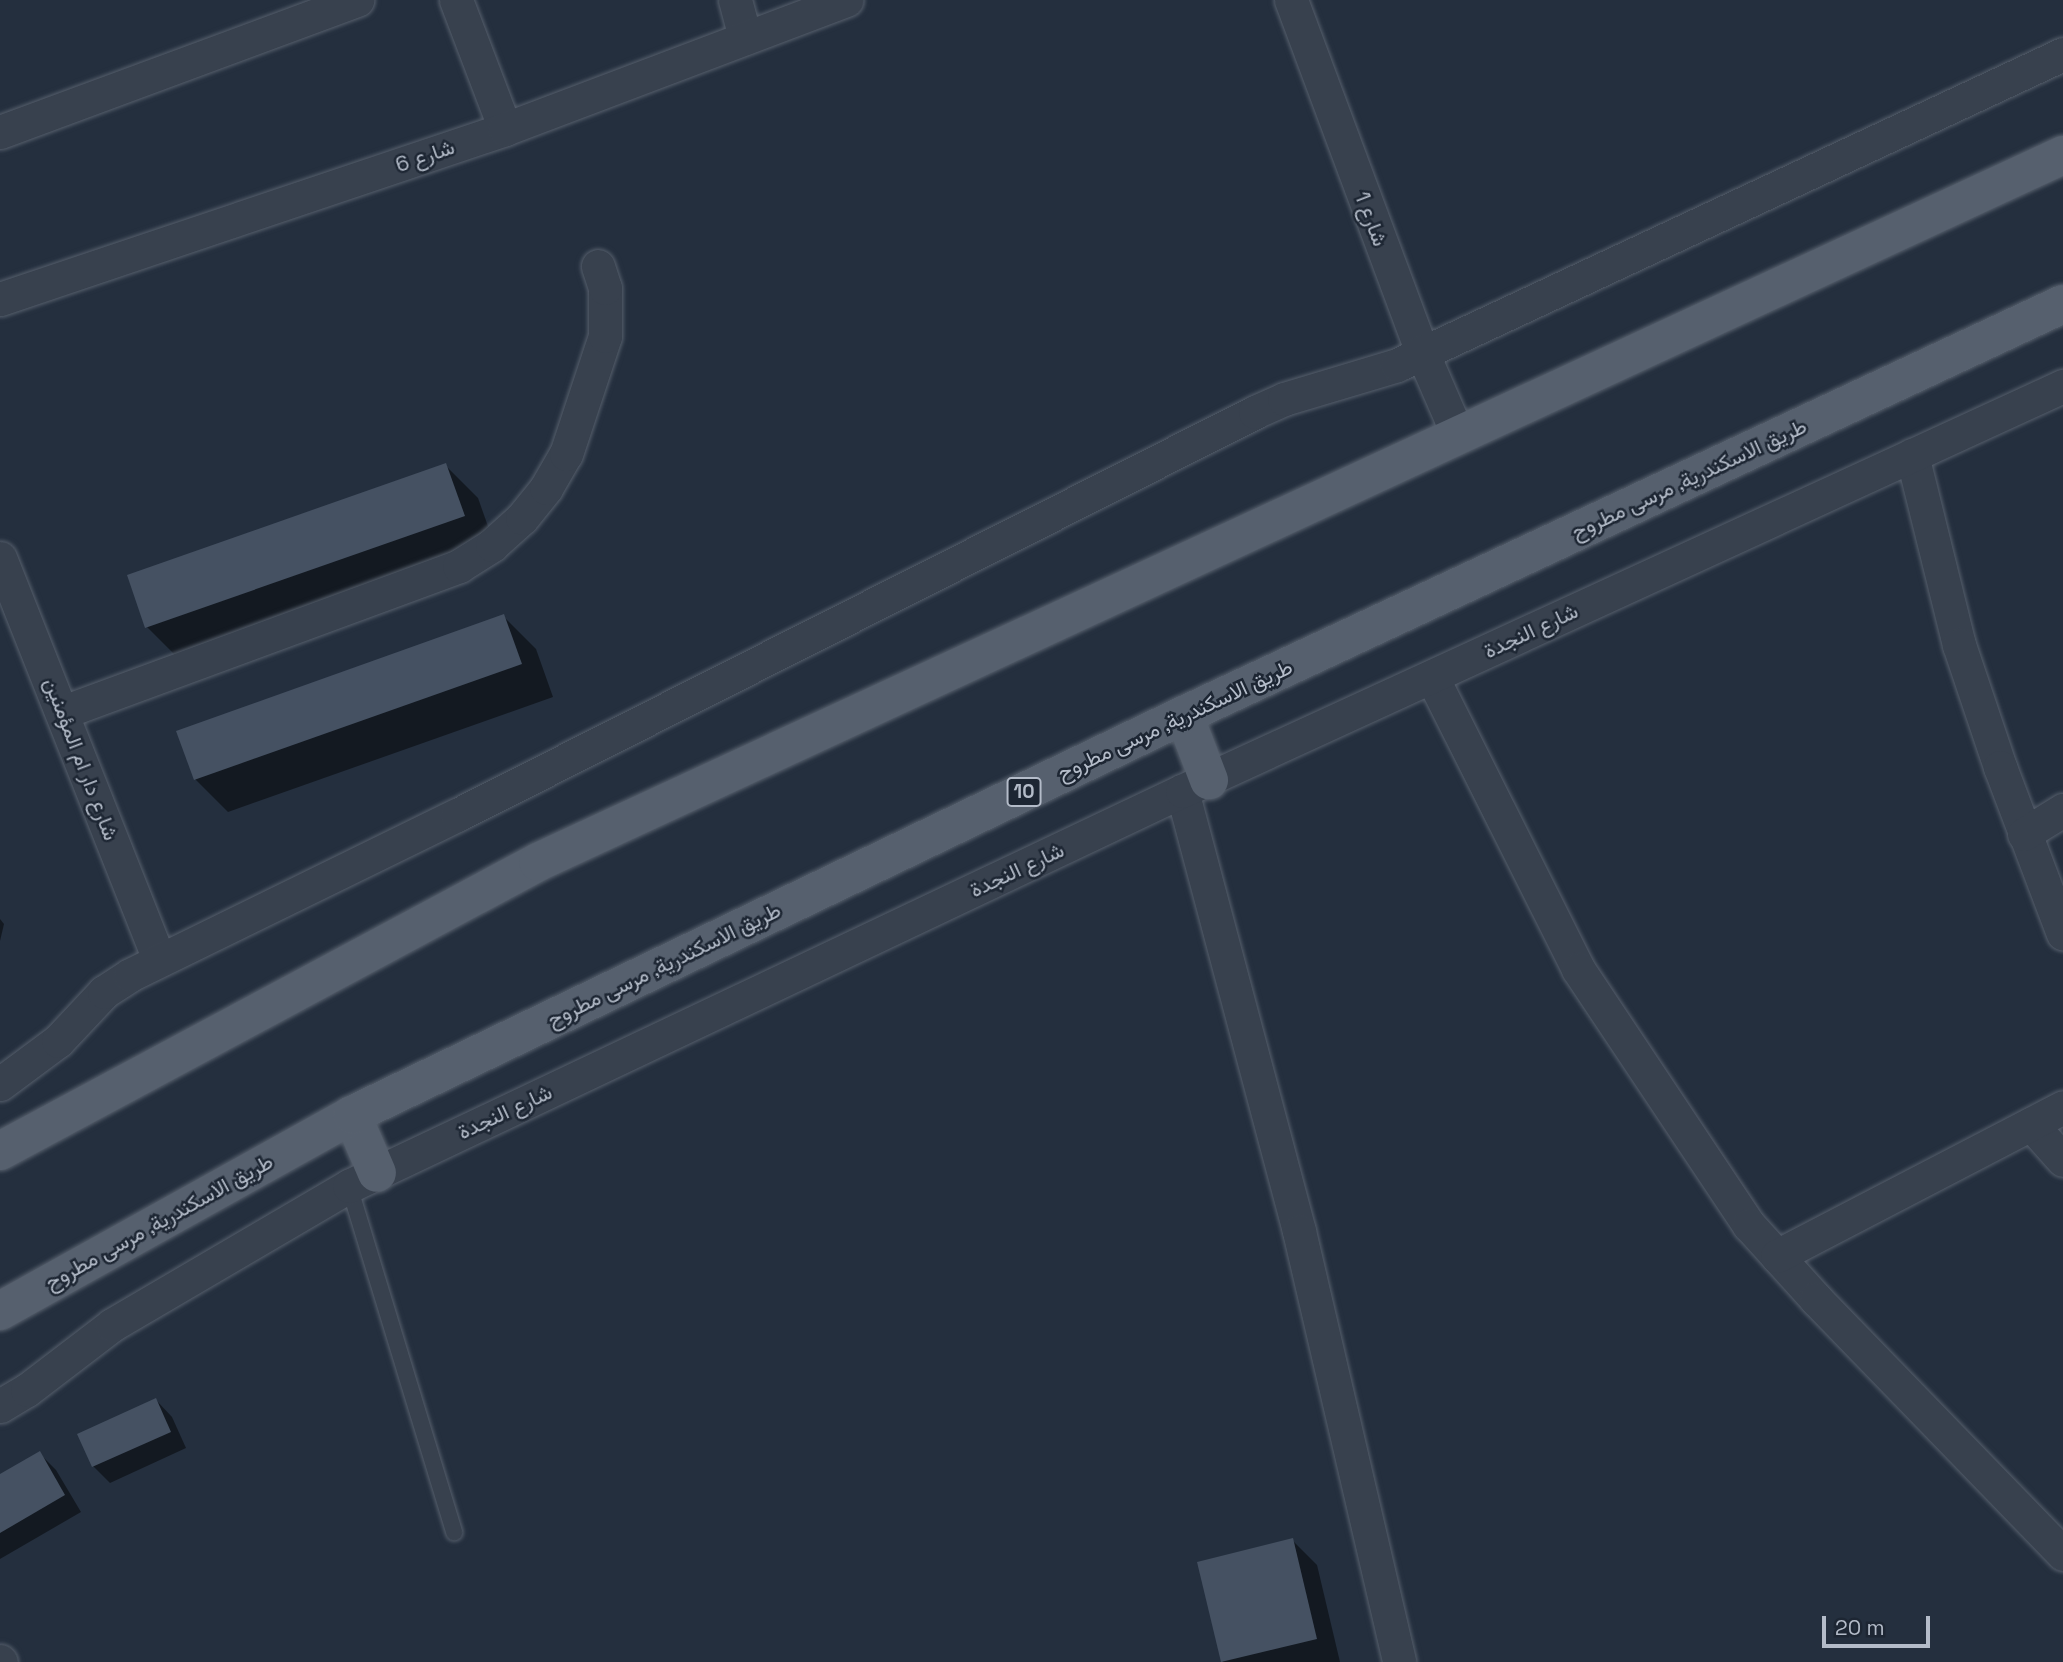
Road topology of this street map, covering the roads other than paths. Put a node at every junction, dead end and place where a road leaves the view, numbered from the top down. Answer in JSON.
{"nodes":[{"id":1,"x":357,"y":0,"type":"edge"},
{"id":2,"x":456,"y":0,"type":"edge"},
{"id":3,"x":735,"y":0,"type":"edge"},
{"id":4,"x":846,"y":0,"type":"edge"},
{"id":5,"x":1291,"y":0,"type":"edge"},
{"id":6,"x":745,"y":38,"type":"junction"},
{"id":7,"x":2063,"y":54,"type":"edge"},
{"id":8,"x":505,"y":129,"type":"junction"},
{"id":9,"x":0,"y":132,"type":"edge"},
{"id":10,"x":2063,"y":155,"type":"edge"},
{"id":11,"x":598,"y":265,"type":"dead end"},
{"id":12,"x":0,"y":299,"type":"edge"},
{"id":13,"x":2063,"y":304,"type":"edge"},
{"id":14,"x":1422,"y":352,"type":"junction"},
{"id":15,"x":2063,"y":386,"type":"edge"},
{"id":16,"x":1458,"y":435,"type":"junction"},
{"id":17,"x":1912,"y":456,"type":"junction"},
{"id":18,"x":0,"y":558,"type":"edge"},
{"id":19,"x":1432,"y":677,"type":"junction"},
{"id":20,"x":63,"y":712,"type":"junction"},
{"id":21,"x":1184,"y":715,"type":"junction"},
{"id":22,"x":1196,"y":785,"type":"junction"},
{"id":23,"x":2063,"y":810,"type":"edge"},
{"id":24,"x":2024,"y":834,"type":"junction"},
{"id":25,"x":2063,"y":934,"type":"edge"},
{"id":26,"x":159,"y":960,"type":"junction"},
{"id":27,"x":0,"y":1084,"type":"edge"},
{"id":28,"x":2063,"y":1107,"type":"edge"},
{"id":29,"x":352,"y":1115,"type":"junction"},
{"id":30,"x":2031,"y":1124,"type":"junction"},
{"id":31,"x":11,"y":1137,"type":"edge"},
{"id":32,"x":2063,"y":1160,"type":"edge"},
{"id":33,"x":363,"y":1179,"type":"junction"},
{"id":34,"x":1777,"y":1256,"type":"junction"},
{"id":35,"x":0,"y":1311,"type":"edge"},
{"id":36,"x":0,"y":1406,"type":"edge"},
{"id":37,"x":454,"y":1532,"type":"dead end"},
{"id":38,"x":2063,"y":1554,"type":"edge"},
{"id":39,"x":1399,"y":1662,"type":"edge"}],
"edges":[{"from":1,"to":9,"type":"street"},
{"from":2,"to":8,"type":"street"},
{"from":3,"to":6,"type":"street"},
{"from":4,"to":6,"type":"street","name":"شارع 6"},
{"from":5,"to":14,"type":"street","name":"شارع 1"},
{"from":6,"to":8,"type":"street","name":"شارع 6"},
{"from":7,"to":14,"type":"street"},
{"from":8,"to":12,"type":"street","name":"شارع 6"},
{"from":10,"to":16,"type":"main road"},
{"from":11,"to":20,"type":"street"},
{"from":13,"to":21,"type":"main road","name":"طريق الاسكندرية, مرسى مطروح","number":"10"},
{"from":14,"to":16,"type":"street","name":"شارع 1"},
{"from":14,"to":26,"type":"street"},
{"from":15,"to":17,"type":"street","name":"شارع النجدة"},
{"from":16,"to":31,"type":"main road"},
{"from":17,"to":19,"type":"street","name":"شارع النجدة"},
{"from":17,"to":24,"type":"street"},
{"from":18,"to":20,"type":"street","name":"شارع دار ام المؤمنين"},
{"from":19,"to":22,"type":"street","name":"شارع النجدة"},
{"from":19,"to":34,"type":"street"},
{"from":20,"to":26,"type":"street","name":"شارع دار ام المؤمنين"},
{"from":21,"to":22,"type":"main road"},
{"from":21,"to":29,"type":"main road","name":"طريق الاسكندرية, مرسى مطروح","number":"10"},
{"from":22,"to":33,"type":"street","name":"شارع النجدة"},
{"from":22,"to":39,"type":"street"},
{"from":23,"to":24,"type":"street"},
{"from":24,"to":25,"type":"street"},
{"from":26,"to":27,"type":"street"},
{"from":28,"to":30,"type":"street"},
{"from":29,"to":33,"type":"main road"},
{"from":29,"to":35,"type":"main road","name":"طريق الاسكندرية, مرسى مطروح","number":"10"},
{"from":30,"to":32,"type":"street"},
{"from":30,"to":34,"type":"street"},
{"from":33,"to":36,"type":"street","name":"شارع النجدة"},
{"from":33,"to":37,"type":"lane"},
{"from":34,"to":38,"type":"street"}]}
